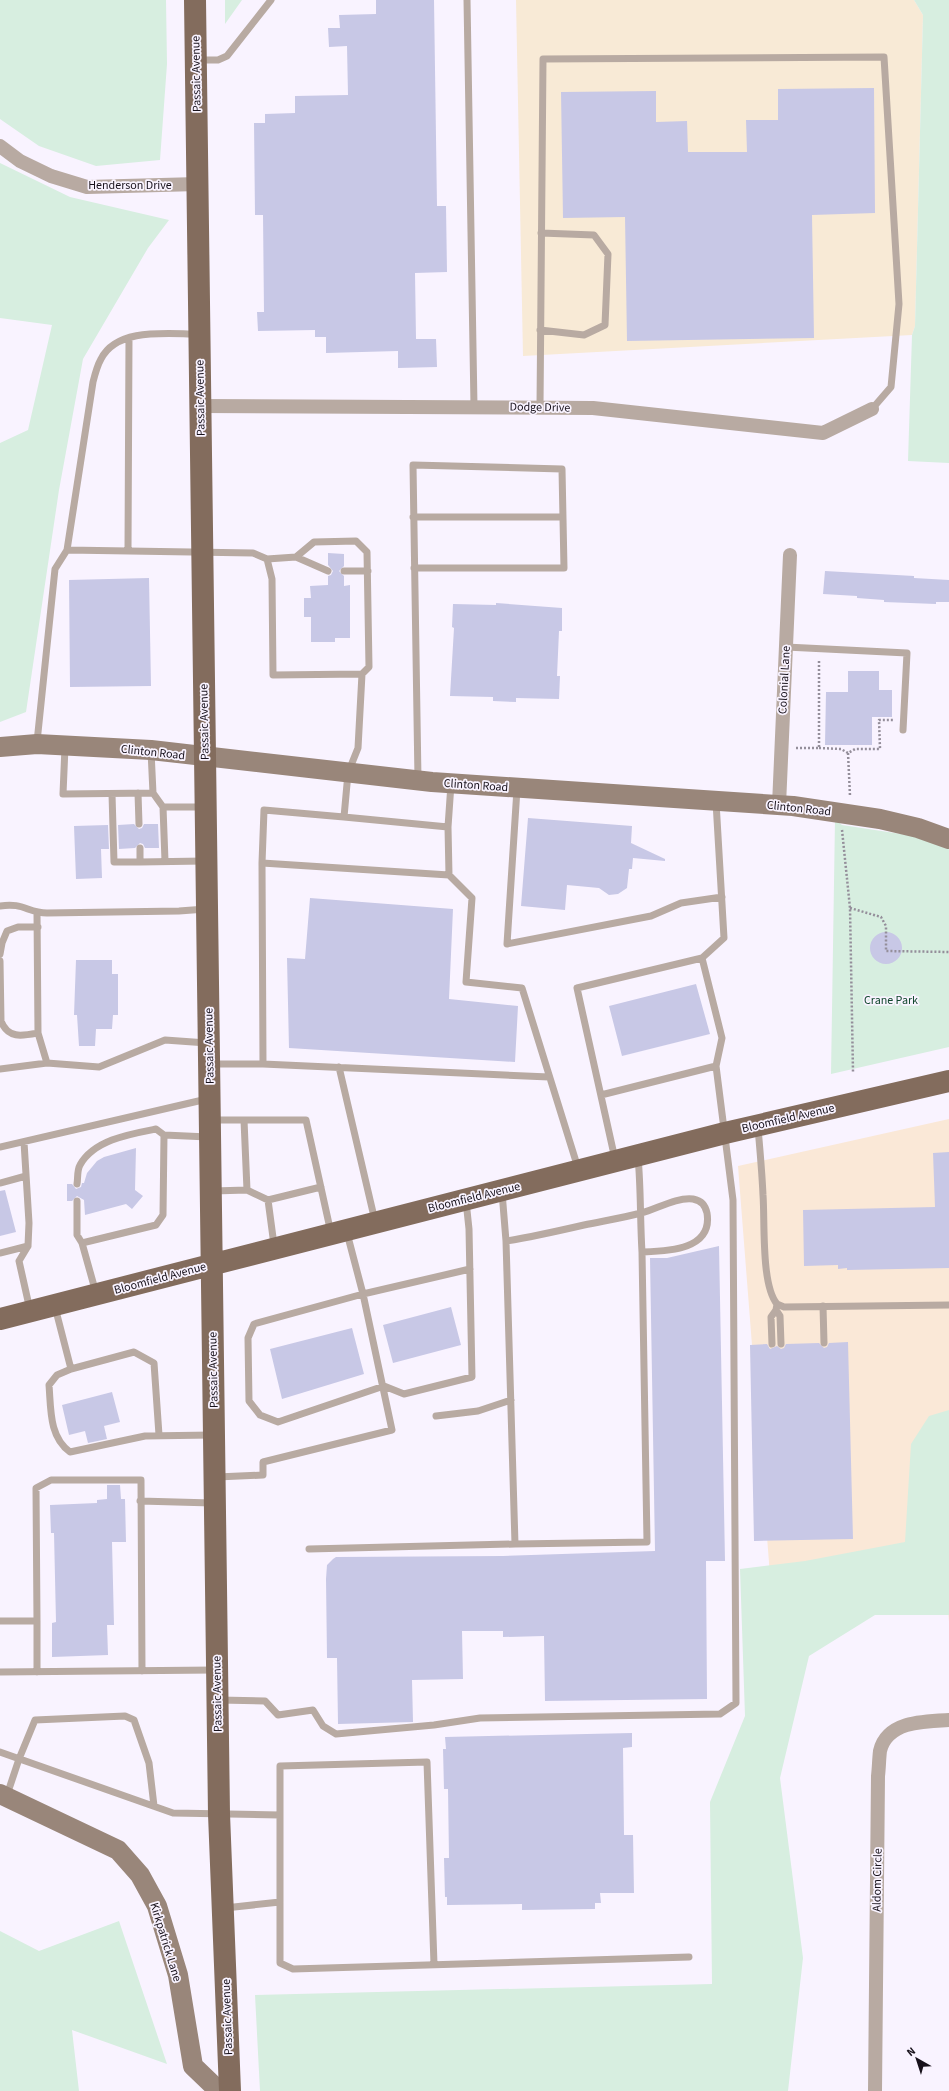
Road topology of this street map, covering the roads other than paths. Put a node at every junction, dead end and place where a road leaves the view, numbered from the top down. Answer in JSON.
{"nodes":[{"id":1,"x":195,"y":0,"type":"edge"},
{"id":2,"x":271,"y":0,"type":"edge"},
{"id":3,"x":467,"y":0,"type":"edge"},
{"id":4,"x":196,"y":60,"type":"junction"},
{"id":5,"x":0,"y":146,"type":"edge"},
{"id":6,"x":198,"y":184,"type":"junction"},
{"id":7,"x":541,"y":233,"type":"junction"},
{"id":8,"x":540,"y":330,"type":"junction"},
{"id":9,"x":199,"y":334,"type":"junction"},
{"id":10,"x":129,"y":338,"type":"junction"},
{"id":11,"x":200,"y":406,"type":"junction"},
{"id":12,"x":474,"y":406,"type":"junction"},
{"id":13,"x":540,"y":407,"type":"junction"},
{"id":14,"x":872,"y":409,"type":"joint"},
{"id":15,"x":413,"y":517,"type":"junction"},
{"id":16,"x":563,"y":517,"type":"junction"},
{"id":17,"x":67,"y":550,"type":"junction"},
{"id":18,"x":128,"y":550,"type":"junction"},
{"id":19,"x":202,"y":552,"type":"junction"},
{"id":20,"x":790,"y":555,"type":"dead end"},
{"id":21,"x":296,"y":557,"type":"junction"},
{"id":22,"x":267,"y":559,"type":"junction"},
{"id":23,"x":414,"y":568,"type":"junction"},
{"id":24,"x":328,"y":571,"type":"dead end"},
{"id":25,"x":344,"y":571,"type":"dead end"},
{"id":26,"x":368,"y":571,"type":"junction"},
{"id":27,"x":786,"y":647,"type":"junction"},
{"id":28,"x":362,"y":674,"type":"junction"},
{"id":29,"x":903,"y":730,"type":"dead end"},
{"id":30,"x":37,"y":744,"type":"junction"},
{"id":31,"x":65,"y":745,"type":"junction"},
{"id":32,"x":0,"y":747,"type":"edge"},
{"id":33,"x":151,"y":750,"type":"junction"},
{"id":34,"x":205,"y":757,"type":"junction"},
{"id":35,"x":348,"y":773,"type":"junction"},
{"id":36,"x":418,"y":781,"type":"junction"},
{"id":37,"x":451,"y":784,"type":"junction"},
{"id":38,"x":517,"y":788,"type":"junction"},
{"id":39,"x":138,"y":793,"type":"junction"},
{"id":40,"x":153,"y":793,"type":"junction"},
{"id":41,"x":112,"y":794,"type":"junction"},
{"id":42,"x":716,"y":801,"type":"junction"},
{"id":43,"x":779,"y":805,"type":"junction"},
{"id":44,"x":205,"y":806,"type":"junction"},
{"id":45,"x":163,"y":808,"type":"junction"},
{"id":46,"x":344,"y":817,"type":"junction"},
{"id":47,"x":139,"y":824,"type":"dead end"},
{"id":48,"x":448,"y":827,"type":"junction"},
{"id":49,"x":949,"y":839,"type":"edge"},
{"id":50,"x":140,"y":848,"type":"dead end"},
{"id":51,"x":165,"y":861,"type":"junction"},
{"id":52,"x":206,"y":861,"type":"junction"},
{"id":53,"x":140,"y":862,"type":"junction"},
{"id":54,"x":262,"y":863,"type":"junction"},
{"id":55,"x":449,"y":875,"type":"junction"},
{"id":56,"x":722,"y":897,"type":"junction"},
{"id":57,"x":0,"y":906,"type":"edge"},
{"id":58,"x":207,"y":909,"type":"junction"},
{"id":59,"x":37,"y":913,"type":"junction"},
{"id":60,"x":38,"y":927,"type":"junction"},
{"id":61,"x":0,"y":954,"type":"edge"},
{"id":62,"x":702,"y":958,"type":"junction"},
{"id":63,"x":0,"y":961,"type":"edge"},
{"id":64,"x":38,"y":1034,"type":"junction"},
{"id":65,"x":209,"y":1053,"type":"junction"},
{"id":66,"x":47,"y":1062,"type":"junction"},
{"id":67,"x":263,"y":1064,"type":"junction"},
{"id":68,"x":716,"y":1066,"type":"junction"},
{"id":69,"x":339,"y":1067,"type":"junction"},
{"id":70,"x":0,"y":1070,"type":"edge"},
{"id":71,"x":550,"y":1077,"type":"junction"},
{"id":72,"x":949,"y":1081,"type":"edge"},
{"id":73,"x":601,"y":1095,"type":"junction"},
{"id":74,"x":210,"y":1099,"type":"junction"},
{"id":75,"x":244,"y":1120,"type":"junction"},
{"id":76,"x":758,"y":1126,"type":"junction"},
{"id":77,"x":210,"y":1129,"type":"junction"},
{"id":78,"x":725,"y":1133,"type":"junction"},
{"id":79,"x":164,"y":1134,"type":"junction"},
{"id":80,"x":24,"y":1142,"type":"junction"},
{"id":81,"x":0,"y":1147,"type":"edge"},
{"id":82,"x":638,"y":1155,"type":"junction"},
{"id":83,"x":615,"y":1161,"type":"junction"},
{"id":84,"x":579,"y":1170,"type":"junction"},
{"id":85,"x":26,"y":1176,"type":"junction"},
{"id":86,"x":0,"y":1183,"type":"edge"},
{"id":87,"x":77,"y":1184,"type":"dead end"},
{"id":88,"x":321,"y":1187,"type":"junction"},
{"id":89,"x":247,"y":1190,"type":"junction"},
{"id":90,"x":502,"y":1190,"type":"junction"},
{"id":91,"x":211,"y":1192,"type":"junction"},
{"id":92,"x":466,"y":1199,"type":"junction"},
{"id":93,"x":77,"y":1200,"type":"dead end"},
{"id":94,"x":268,"y":1200,"type":"junction"},
{"id":95,"x":640,"y":1214,"type":"junction"},
{"id":96,"x":375,"y":1222,"type":"junction"},
{"id":97,"x":338,"y":1232,"type":"junction"},
{"id":98,"x":506,"y":1241,"type":"junction"},
{"id":99,"x":82,"y":1243,"type":"junction"},
{"id":100,"x":28,"y":1246,"type":"junction"},
{"id":101,"x":275,"y":1248,"type":"junction"},
{"id":102,"x":642,"y":1252,"type":"junction"},
{"id":103,"x":0,"y":1253,"type":"edge"},
{"id":104,"x":211,"y":1265,"type":"junction"},
{"id":105,"x":470,"y":1269,"type":"junction"},
{"id":106,"x":97,"y":1294,"type":"junction"},
{"id":107,"x":362,"y":1294,"type":"junction"},
{"id":108,"x":55,"y":1305,"type":"junction"},
{"id":109,"x":949,"y":1305,"type":"edge"},
{"id":110,"x":823,"y":1306,"type":"junction"},
{"id":111,"x":777,"y":1307,"type":"junction"},
{"id":112,"x":31,"y":1311,"type":"junction"},
{"id":113,"x":0,"y":1320,"type":"edge"},
{"id":114,"x":824,"y":1343,"type":"dead end"},
{"id":115,"x":772,"y":1344,"type":"dead end"},
{"id":116,"x":781,"y":1344,"type":"dead end"},
{"id":117,"x":71,"y":1369,"type":"junction"},
{"id":118,"x":384,"y":1386,"type":"junction"},
{"id":119,"x":511,"y":1400,"type":"junction"},
{"id":120,"x":436,"y":1416,"type":"dead end"},
{"id":121,"x":214,"y":1434,"type":"junction"},
{"id":122,"x":159,"y":1435,"type":"junction"},
{"id":123,"x":215,"y":1476,"type":"junction"},
{"id":124,"x":140,"y":1501,"type":"junction"},
{"id":125,"x":215,"y":1503,"type":"junction"},
{"id":126,"x":515,"y":1544,"type":"junction"},
{"id":127,"x":309,"y":1549,"type":"dead end"},
{"id":128,"x":0,"y":1621,"type":"edge"},
{"id":129,"x":36,"y":1621,"type":"junction"},
{"id":130,"x":217,"y":1670,"type":"junction"},
{"id":131,"x":142,"y":1671,"type":"junction"},
{"id":132,"x":0,"y":1672,"type":"edge"},
{"id":133,"x":37,"y":1672,"type":"junction"},
{"id":134,"x":218,"y":1700,"type":"junction"},
{"id":135,"x":949,"y":1720,"type":"edge"},
{"id":136,"x":0,"y":1752,"type":"edge"},
{"id":137,"x":19,"y":1759,"type":"junction"},
{"id":138,"x":4,"y":1795,"type":"edge"},
{"id":139,"x":154,"y":1806,"type":"junction"},
{"id":140,"x":219,"y":1814,"type":"junction"},
{"id":141,"x":280,"y":1815,"type":"junction"},
{"id":142,"x":280,"y":1902,"type":"junction"},
{"id":143,"x":223,"y":1908,"type":"junction"},
{"id":144,"x":689,"y":1957,"type":"dead end"},
{"id":145,"x":434,"y":1964,"type":"junction"},
{"id":146,"x":219,"y":2091,"type":"edge"},
{"id":147,"x":230,"y":2091,"type":"edge"},
{"id":148,"x":875,"y":2091,"type":"edge"}],
"edges":[{"from":1,"to":4,"type":"main road","name":"Passaic Avenue"},
{"from":2,"to":4,"type":"lane"},
{"from":3,"to":12,"type":"lane"},
{"from":4,"to":6,"type":"main road","name":"Passaic Avenue"},
{"from":5,"to":6,"type":"street","name":"Henderson Drive"},
{"from":6,"to":9,"type":"main road","name":"Passaic Avenue"},
{"from":7,"to":8,"type":"lane"},
{"from":7,"to":8,"type":"lane"},
{"from":7,"to":14,"type":"lane"},
{"from":8,"to":13,"type":"lane"},
{"from":9,"to":10,"type":"lane"},
{"from":9,"to":11,"type":"main road","name":"Passaic Avenue"},
{"from":10,"to":17,"type":"lane"},
{"from":10,"to":18,"type":"lane"},
{"from":11,"to":12,"type":"street","name":"Dodge Drive"},
{"from":11,"to":19,"type":"main road","name":"Passaic Avenue"},
{"from":12,"to":13,"type":"street","name":"Dodge Drive"},
{"from":13,"to":14,"type":"street","name":"Dodge Drive"},
{"from":15,"to":16,"type":"lane"},
{"from":15,"to":16,"type":"lane"},
{"from":15,"to":23,"type":"lane"},
{"from":16,"to":23,"type":"lane"},
{"from":17,"to":18,"type":"lane"},
{"from":17,"to":30,"type":"lane"},
{"from":18,"to":19,"type":"lane"},
{"from":19,"to":22,"type":"lane"},
{"from":19,"to":34,"type":"main road","name":"Passaic Avenue"},
{"from":20,"to":27,"type":"street","name":"Colonial Lane"},
{"from":21,"to":22,"type":"lane"},
{"from":21,"to":24,"type":"lane"},
{"from":21,"to":26,"type":"lane"},
{"from":22,"to":28,"type":"lane"},
{"from":23,"to":36,"type":"lane"},
{"from":25,"to":26,"type":"lane"},
{"from":26,"to":28,"type":"lane"},
{"from":27,"to":29,"type":"lane"},
{"from":27,"to":43,"type":"street","name":"Colonial Lane"},
{"from":28,"to":35,"type":"lane"},
{"from":30,"to":31,"type":"street","name":"Clinton Road"},
{"from":30,"to":32,"type":"street","name":"Clinton Road"},
{"from":31,"to":33,"type":"street","name":"Clinton Road"},
{"from":31,"to":41,"type":"lane"},
{"from":33,"to":34,"type":"street","name":"Clinton Road"},
{"from":33,"to":40,"type":"lane"},
{"from":34,"to":35,"type":"street","name":"Clinton Road"},
{"from":34,"to":44,"type":"main road","name":"Passaic Avenue"},
{"from":35,"to":36,"type":"street","name":"Clinton Road"},
{"from":35,"to":46,"type":"lane"},
{"from":36,"to":37,"type":"street","name":"Clinton Road"},
{"from":37,"to":38,"type":"street","name":"Clinton Road"},
{"from":37,"to":48,"type":"lane"},
{"from":38,"to":42,"type":"street","name":"Clinton Road"},
{"from":38,"to":56,"type":"lane"},
{"from":39,"to":40,"type":"lane"},
{"from":39,"to":41,"type":"lane"},
{"from":39,"to":47,"type":"lane"},
{"from":40,"to":45,"type":"lane"},
{"from":41,"to":53,"type":"lane"},
{"from":42,"to":43,"type":"street","name":"Clinton Road"},
{"from":42,"to":56,"type":"lane"},
{"from":43,"to":49,"type":"street","name":"Clinton Road"},
{"from":44,"to":45,"type":"lane"},
{"from":44,"to":52,"type":"main road","name":"Passaic Avenue"},
{"from":45,"to":51,"type":"lane"},
{"from":46,"to":48,"type":"lane"},
{"from":46,"to":54,"type":"lane"},
{"from":48,"to":55,"type":"lane"},
{"from":50,"to":53,"type":"lane"},
{"from":51,"to":52,"type":"lane"},
{"from":51,"to":53,"type":"lane"},
{"from":52,"to":58,"type":"main road","name":"Passaic Avenue"},
{"from":54,"to":55,"type":"lane"},
{"from":54,"to":67,"type":"lane"},
{"from":55,"to":71,"type":"lane"},
{"from":56,"to":62,"type":"lane"},
{"from":57,"to":59,"type":"lane"},
{"from":58,"to":59,"type":"lane"},
{"from":58,"to":65,"type":"main road","name":"Passaic Avenue"},
{"from":59,"to":60,"type":"lane"},
{"from":60,"to":61,"type":"lane"},
{"from":60,"to":64,"type":"lane"},
{"from":62,"to":68,"type":"lane"},
{"from":62,"to":73,"type":"lane"},
{"from":63,"to":64,"type":"lane"},
{"from":64,"to":66,"type":"lane"},
{"from":65,"to":66,"type":"lane"},
{"from":65,"to":67,"type":"lane"},
{"from":65,"to":74,"type":"main road","name":"Passaic Avenue"},
{"from":66,"to":70,"type":"lane"},
{"from":67,"to":69,"type":"lane"},
{"from":68,"to":73,"type":"lane"},
{"from":68,"to":78,"type":"lane"},
{"from":69,"to":71,"type":"lane"},
{"from":69,"to":96,"type":"lane"},
{"from":71,"to":84,"type":"lane"},
{"from":72,"to":76,"type":"main road","name":"Bloomfield Avenue"},
{"from":73,"to":83,"type":"lane"},
{"from":74,"to":77,"type":"main road","name":"Passaic Avenue"},
{"from":74,"to":80,"type":"lane"},
{"from":75,"to":77,"type":"lane"},
{"from":75,"to":88,"type":"lane"},
{"from":75,"to":89,"type":"lane"},
{"from":76,"to":78,"type":"main road","name":"Bloomfield Avenue"},
{"from":76,"to":111,"type":"lane"},
{"from":77,"to":79,"type":"lane"},
{"from":77,"to":91,"type":"main road","name":"Passaic Avenue"},
{"from":78,"to":82,"type":"main road","name":"Bloomfield Avenue"},
{"from":78,"to":134,"type":"lane"},
{"from":79,"to":87,"type":"lane"},
{"from":79,"to":99,"type":"lane"},
{"from":80,"to":81,"type":"lane"},
{"from":80,"to":85,"type":"lane"},
{"from":82,"to":83,"type":"main road","name":"Bloomfield Avenue"},
{"from":82,"to":95,"type":"lane"},
{"from":83,"to":84,"type":"main road","name":"Bloomfield Avenue"},
{"from":84,"to":90,"type":"main road","name":"Bloomfield Avenue"},
{"from":85,"to":86,"type":"lane"},
{"from":85,"to":100,"type":"lane"},
{"from":88,"to":94,"type":"lane"},
{"from":88,"to":97,"type":"lane"},
{"from":89,"to":91,"type":"lane"},
{"from":89,"to":94,"type":"lane"},
{"from":90,"to":92,"type":"main road","name":"Bloomfield Avenue"},
{"from":90,"to":98,"type":"lane"},
{"from":91,"to":104,"type":"main road","name":"Passaic Avenue"},
{"from":92,"to":96,"type":"main road","name":"Bloomfield Avenue"},
{"from":92,"to":105,"type":"lane"},
{"from":93,"to":99,"type":"lane"},
{"from":94,"to":101,"type":"lane"},
{"from":95,"to":98,"type":"lane"},
{"from":95,"to":102,"type":"lane"},
{"from":95,"to":102,"type":"lane"},
{"from":96,"to":97,"type":"main road","name":"Bloomfield Avenue"},
{"from":97,"to":101,"type":"main road","name":"Bloomfield Avenue"},
{"from":97,"to":107,"type":"lane"},
{"from":98,"to":119,"type":"lane"},
{"from":99,"to":106,"type":"lane"},
{"from":100,"to":103,"type":"lane"},
{"from":100,"to":112,"type":"lane"},
{"from":101,"to":104,"type":"main road","name":"Bloomfield Avenue"},
{"from":102,"to":126,"type":"lane"},
{"from":104,"to":106,"type":"main road","name":"Bloomfield Avenue"},
{"from":104,"to":121,"type":"main road","name":"Passaic Avenue"},
{"from":105,"to":107,"type":"lane"},
{"from":105,"to":118,"type":"lane"},
{"from":106,"to":108,"type":"main road","name":"Bloomfield Avenue"},
{"from":107,"to":118,"type":"lane"},
{"from":107,"to":118,"type":"lane"},
{"from":108,"to":112,"type":"main road","name":"Bloomfield Avenue"},
{"from":108,"to":117,"type":"lane"},
{"from":109,"to":110,"type":"lane"},
{"from":110,"to":111,"type":"lane"},
{"from":110,"to":114,"type":"lane"},
{"from":111,"to":115,"type":"lane"},
{"from":111,"to":116,"type":"lane"},
{"from":112,"to":113,"type":"main road","name":"Bloomfield Avenue"},
{"from":117,"to":122,"type":"lane"},
{"from":117,"to":122,"type":"lane"},
{"from":118,"to":123,"type":"lane"},
{"from":119,"to":120,"type":"lane"},
{"from":119,"to":126,"type":"lane"},
{"from":121,"to":122,"type":"lane"},
{"from":121,"to":123,"type":"main road","name":"Passaic Avenue"},
{"from":123,"to":125,"type":"main road","name":"Passaic Avenue"},
{"from":124,"to":125,"type":"lane"},
{"from":124,"to":129,"type":"lane"},
{"from":124,"to":131,"type":"lane"},
{"from":125,"to":130,"type":"main road","name":"Passaic Avenue"},
{"from":126,"to":127,"type":"lane"},
{"from":128,"to":129,"type":"lane"},
{"from":129,"to":133,"type":"lane"},
{"from":130,"to":131,"type":"lane"},
{"from":130,"to":134,"type":"main road","name":"Passaic Avenue"},
{"from":131,"to":133,"type":"lane"},
{"from":132,"to":133,"type":"lane"},
{"from":134,"to":140,"type":"main road","name":"Passaic Avenue"},
{"from":135,"to":148,"type":"street","name":"Aldom Circle"},
{"from":136,"to":137,"type":"lane"},
{"from":137,"to":138,"type":"lane"},
{"from":137,"to":139,"type":"lane"},
{"from":137,"to":139,"type":"lane"},
{"from":138,"to":146,"type":"street","name":"Kirkpatrick Lane"},
{"from":139,"to":140,"type":"lane"},
{"from":140,"to":141,"type":"lane"},
{"from":140,"to":143,"type":"main road","name":"Passaic Avenue"},
{"from":141,"to":142,"type":"lane"},
{"from":141,"to":145,"type":"lane"},
{"from":142,"to":143,"type":"lane"},
{"from":142,"to":145,"type":"lane"},
{"from":143,"to":147,"type":"main road","name":"Passaic Avenue"},
{"from":144,"to":145,"type":"lane"}]}
